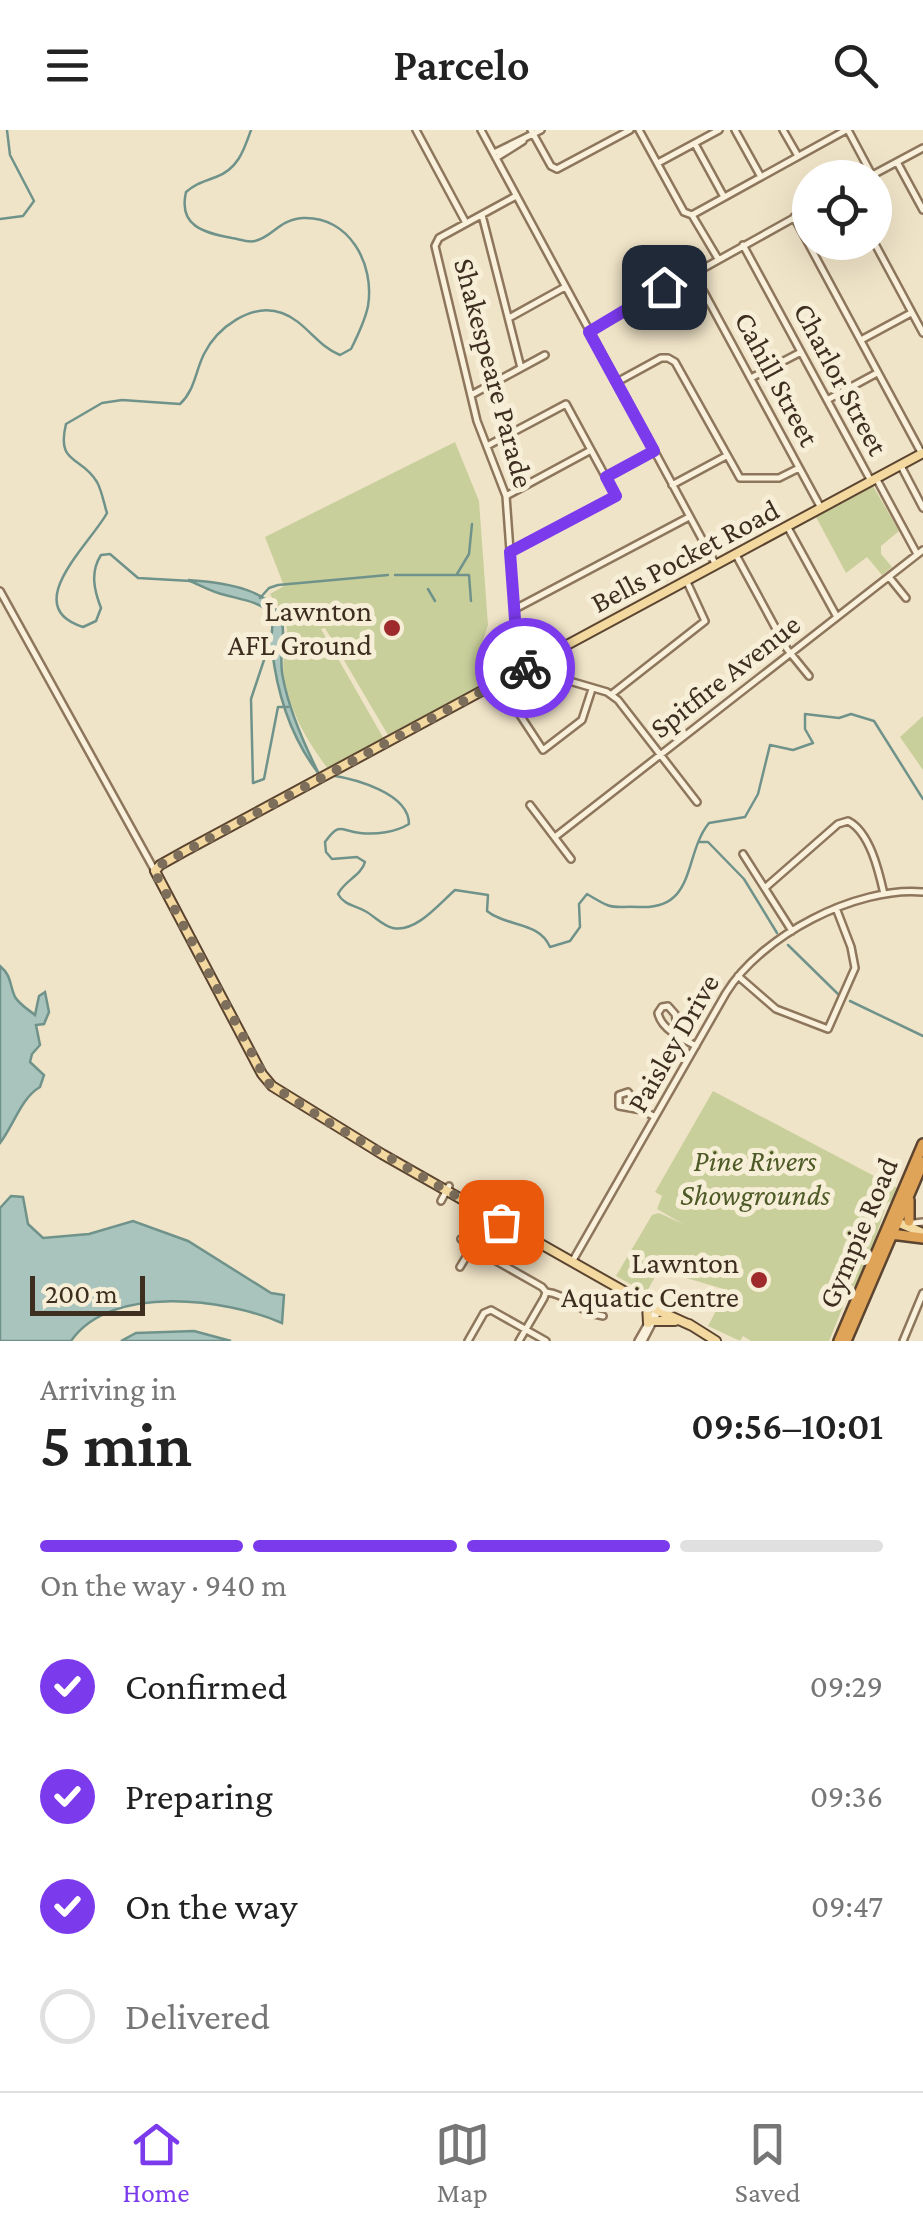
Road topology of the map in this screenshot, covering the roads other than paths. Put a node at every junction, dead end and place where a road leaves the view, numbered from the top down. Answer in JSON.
{"nodes":[{"id":1,"x":416,"y":130,"type":"edge"},
{"id":2,"x":481,"y":130,"type":"edge"},
{"id":3,"x":541,"y":130,"type":"edge"},
{"id":4,"x":630,"y":130,"type":"edge"},
{"id":5,"x":639,"y":130,"type":"edge"},
{"id":6,"x":719,"y":130,"type":"edge"},
{"id":7,"x":735,"y":130,"type":"edge"},
{"id":8,"x":784,"y":130,"type":"edge"},
{"id":9,"x":847,"y":130,"type":"edge"},
{"id":10,"x":532,"y":132,"type":"edge"},
{"id":11,"x":694,"y":144,"type":"junction"},
{"id":12,"x":923,"y":148,"type":"edge"},
{"id":13,"x":494,"y":156,"type":"junction"},
{"id":14,"x":798,"y":156,"type":"junction"},
{"id":15,"x":862,"y":160,"type":"edge"},
{"id":16,"x":897,"y":162,"type":"junction"},
{"id":17,"x":658,"y":163,"type":"junction"},
{"id":18,"x":892,"y":165,"type":"edge"},
{"id":19,"x":761,"y":177,"type":"junction"},
{"id":20,"x":516,"y":196,"type":"junction"},
{"id":21,"x":724,"y":197,"type":"junction"},
{"id":22,"x":923,"y":210,"type":"edge"},
{"id":23,"x":482,"y":214,"type":"junction"},
{"id":24,"x":692,"y":214,"type":"junction"},
{"id":25,"x":792,"y":218,"type":"edge"},
{"id":26,"x":466,"y":223,"type":"junction"},
{"id":27,"x":743,"y":245,"type":"junction"},
{"id":28,"x":718,"y":258,"type":"junction"},
{"id":29,"x":817,"y":260,"type":"edge"},
{"id":30,"x":884,"y":260,"type":"edge"},
{"id":31,"x":693,"y":272,"type":"junction"},
{"id":32,"x":565,"y":287,"type":"junction"},
{"id":33,"x":912,"y":313,"type":"junction"},
{"id":34,"x":508,"y":318,"type":"junction"},
{"id":35,"x":589,"y":332,"type":"junction"},
{"id":36,"x":923,"y":333,"type":"edge"},
{"id":37,"x":861,"y":340,"type":"junction"},
{"id":38,"x":800,"y":352,"type":"junction"},
{"id":39,"x":546,"y":355,"type":"dead end"},
{"id":40,"x":521,"y":368,"type":"junction"},
{"id":41,"x":878,"y":373,"type":"junction"},
{"id":42,"x":751,"y":378,"type":"junction"},
{"id":43,"x":617,"y":382,"type":"junction"},
{"id":44,"x":472,"y":395,"type":"junction"},
{"id":45,"x":827,"y":400,"type":"junction"},
{"id":46,"x":486,"y":446,"type":"junction"},
{"id":47,"x":591,"y":450,"type":"junction"},
{"id":48,"x":654,"y":451,"type":"junction"},
{"id":49,"x":923,"y":453,"type":"edge"},
{"id":50,"x":726,"y":456,"type":"junction"},
{"id":51,"x":900,"y":465,"type":"junction"},
{"id":52,"x":799,"y":468,"type":"junction"},
{"id":53,"x":606,"y":477,"type":"junction"},
{"id":54,"x":873,"y":480,"type":"junction"},
{"id":55,"x":672,"y":484,"type":"junction"},
{"id":56,"x":506,"y":496,"type":"junction"},
{"id":57,"x":821,"y":508,"type":"junction"},
{"id":58,"x":923,"y":508,"type":"edge"},
{"id":59,"x":690,"y":517,"type":"junction"},
{"id":60,"x":787,"y":526,"type":"junction"},
{"id":61,"x":510,"y":552,"type":"junction"},
{"id":62,"x":920,"y":552,"type":"edge"},
{"id":63,"x":736,"y":554,"type":"junction"},
{"id":64,"x":716,"y":565,"type":"junction"},
{"id":65,"x":889,"y":576,"type":"junction"},
{"id":66,"x":686,"y":581,"type":"junction"},
{"id":67,"x":0,"y":591,"type":"edge"},
{"id":68,"x":906,"y":598,"type":"dead end"},
{"id":69,"x":515,"y":609,"type":"junction"},
{"id":70,"x":837,"y":617,"type":"junction"},
{"id":71,"x":550,"y":654,"type":"junction"},
{"id":72,"x":791,"y":654,"type":"junction"},
{"id":73,"x":532,"y":664,"type":"junction"},
{"id":74,"x":809,"y":676,"type":"dead end"},
{"id":75,"x":499,"y":682,"type":"junction"},
{"id":76,"x":592,"y":689,"type":"junction"},
{"id":77,"x":612,"y":694,"type":"junction"},
{"id":78,"x":661,"y":755,"type":"junction"},
{"id":79,"x":697,"y":802,"type":"dead end"},
{"id":80,"x":530,"y":805,"type":"dead end"},
{"id":81,"x":555,"y":838,"type":"junction"},
{"id":82,"x":743,"y":854,"type":"dead end"},
{"id":83,"x":572,"y":859,"type":"dead end"},
{"id":84,"x":155,"y":871,"type":"junction"},
{"id":85,"x":766,"y":887,"type":"junction"},
{"id":86,"x":923,"y":892,"type":"edge"},
{"id":87,"x":884,"y":894,"type":"junction"},
{"id":88,"x":836,"y":908,"type":"junction"},
{"id":89,"x":792,"y":932,"type":"junction"},
{"id":90,"x":738,"y":976,"type":"junction"},
{"id":91,"x":679,"y":1036,"type":"junction"},
{"id":92,"x":696,"y":1046,"type":"junction"},
{"id":93,"x":642,"y":1110,"type":"junction"},
{"id":94,"x":656,"y":1118,"type":"junction"},
{"id":95,"x":923,"y":1144,"type":"edge"},
{"id":96,"x":923,"y":1162,"type":"edge"},
{"id":97,"x":448,"y":1189,"type":"junction"},
{"id":98,"x":441,"y":1201,"type":"dead end"},
{"id":99,"x":910,"y":1224,"type":"edge"},
{"id":100,"x":891,"y":1234,"type":"junction"},
{"id":101,"x":461,"y":1239,"type":"dead end"},
{"id":102,"x":923,"y":1248,"type":"edge"},
{"id":103,"x":473,"y":1250,"type":"junction"},
{"id":104,"x":573,"y":1260,"type":"junction"},
{"id":105,"x":460,"y":1267,"type":"dead end"},
{"id":106,"x":546,"y":1292,"type":"junction"},
{"id":107,"x":923,"y":1293,"type":"edge"},
{"id":108,"x":655,"y":1312,"type":"junction"},
{"id":109,"x":603,"y":1316,"type":"dead end"},
{"id":110,"x":690,"y":1325,"type":"junction"},
{"id":111,"x":526,"y":1329,"type":"junction"},
{"id":112,"x":468,"y":1341,"type":"edge"},
{"id":113,"x":519,"y":1341,"type":"edge"},
{"id":114,"x":546,"y":1341,"type":"edge"},
{"id":115,"x":640,"y":1341,"type":"edge"},
{"id":116,"x":720,"y":1341,"type":"edge"},
{"id":117,"x":842,"y":1341,"type":"edge"},
{"id":118,"x":903,"y":1341,"type":"edge"}],
"edges":[{"from":1,"to":26,"type":"street"},
{"from":2,"to":13,"type":"street"},
{"from":3,"to":10,"type":"street"},
{"from":4,"to":10,"type":"street"},
{"from":5,"to":17,"type":"street"},
{"from":6,"to":11,"type":"street"},
{"from":7,"to":19,"type":"street"},
{"from":8,"to":14,"type":"street"},
{"from":9,"to":14,"type":"street"},
{"from":9,"to":15,"type":"street"},
{"from":10,"to":13,"type":"street"},
{"from":11,"to":17,"type":"street"},
{"from":11,"to":21,"type":"street"},
{"from":12,"to":16,"type":"street"},
{"from":13,"to":20,"type":"street"},
{"from":14,"to":19,"type":"street"},
{"from":16,"to":18,"type":"street"},
{"from":16,"to":22,"type":"street"},
{"from":17,"to":24,"type":"street"},
{"from":19,"to":21,"type":"street"},
{"from":20,"to":23,"type":"street","name":"Shakespeare Parade"},
{"from":20,"to":32,"type":"street"},
{"from":21,"to":24,"type":"street"},
{"from":23,"to":26,"type":"street","name":"Shakespeare Parade"},
{"from":23,"to":34,"type":"street"},
{"from":24,"to":28,"type":"street"},
{"from":25,"to":27,"type":"street"},
{"from":26,"to":44,"type":"street","name":"Shakespeare Parade"},
{"from":27,"to":28,"type":"street"},
{"from":27,"to":38,"type":"street","name":"Charlor Street"},
{"from":28,"to":31,"type":"street"},
{"from":29,"to":37,"type":"street"},
{"from":30,"to":33,"type":"street"},
{"from":31,"to":35,"type":"street"},
{"from":31,"to":42,"type":"street","name":"Cahill Street"},
{"from":32,"to":34,"type":"street"},
{"from":32,"to":35,"type":"street"},
{"from":33,"to":36,"type":"street"},
{"from":33,"to":37,"type":"street"},
{"from":34,"to":40,"type":"street"},
{"from":35,"to":43,"type":"street"},
{"from":37,"to":41,"type":"street"},
{"from":38,"to":42,"type":"street"},
{"from":38,"to":45,"type":"street","name":"Charlor Street"},
{"from":39,"to":40,"type":"street"},
{"from":40,"to":44,"type":"street"},
{"from":41,"to":45,"type":"street"},
{"from":41,"to":49,"type":"street"},
{"from":42,"to":52,"type":"street","name":"Cahill Street"},
{"from":43,"to":48,"type":"street"},
{"from":43,"to":50,"type":"street"},
{"from":44,"to":46,"type":"street","name":"Shakespeare Parade"},
{"from":45,"to":54,"type":"street","name":"Charlor Street"},
{"from":46,"to":47,"type":"street"},
{"from":46,"to":56,"type":"street","name":"Shakespeare Parade"},
{"from":47,"to":53,"type":"street"},
{"from":47,"to":56,"type":"street"},
{"from":48,"to":53,"type":"street"},
{"from":48,"to":55,"type":"street"},
{"from":49,"to":51,"type":"main road","name":"Bells Pocket Road"},
{"from":50,"to":52,"type":"street"},
{"from":50,"to":55,"type":"street"},
{"from":51,"to":54,"type":"main road","name":"Bells Pocket Road"},
{"from":51,"to":58,"type":"street"},
{"from":52,"to":57,"type":"street","name":"Cahill Street"},
{"from":53,"to":61,"type":"street"},
{"from":54,"to":57,"type":"main road","name":"Bells Pocket Road"},
{"from":54,"to":62,"type":"street","name":"Charlor Street"},
{"from":55,"to":59,"type":"street"},
{"from":56,"to":61,"type":"street","name":"Shakespeare Parade"},
{"from":57,"to":60,"type":"main road","name":"Bells Pocket Road"},
{"from":59,"to":64,"type":"street"},
{"from":59,"to":69,"type":"street"},
{"from":60,"to":63,"type":"main road","name":"Bells Pocket Road"},
{"from":60,"to":70,"type":"street"},
{"from":61,"to":69,"type":"street","name":"Shakespeare Parade"},
{"from":62,"to":65,"type":"street","name":"Spitfire Avenue"},
{"from":63,"to":64,"type":"main road","name":"Bells Pocket Road"},
{"from":63,"to":72,"type":"street"},
{"from":64,"to":66,"type":"main road","name":"Bells Pocket Road"},
{"from":65,"to":68,"type":"street"},
{"from":65,"to":70,"type":"street","name":"Spitfire Avenue"},
{"from":66,"to":71,"type":"main road","name":"Bells Pocket Road"},
{"from":66,"to":77,"type":"street"},
{"from":67,"to":84,"type":"street"},
{"from":69,"to":73,"type":"street","name":"Shakespeare Parade"},
{"from":70,"to":72,"type":"street","name":"Spitfire Avenue"},
{"from":71,"to":73,"type":"main road","name":"Bells Pocket Road"},
{"from":71,"to":76,"type":"street"},
{"from":72,"to":74,"type":"street"},
{"from":72,"to":78,"type":"street","name":"Spitfire Avenue"},
{"from":73,"to":75,"type":"main road","name":"Bells Pocket Road"},
{"from":75,"to":76,"type":"street"},
{"from":75,"to":84,"type":"main road","name":"Bells Pocket Road"},
{"from":76,"to":77,"type":"street"},
{"from":77,"to":78,"type":"street"},
{"from":78,"to":79,"type":"street"},
{"from":78,"to":81,"type":"street","name":"Spitfire Avenue"},
{"from":80,"to":81,"type":"street"},
{"from":81,"to":83,"type":"street"},
{"from":82,"to":85,"type":"street"},
{"from":84,"to":97,"type":"main road"},
{"from":85,"to":87,"type":"street"},
{"from":85,"to":89,"type":"street"},
{"from":86,"to":87,"type":"street","name":"Paisley Drive"},
{"from":87,"to":88,"type":"street","name":"Paisley Drive"},
{"from":88,"to":89,"type":"street","name":"Paisley Drive"},
{"from":88,"to":90,"type":"street"},
{"from":89,"to":90,"type":"street","name":"Paisley Drive"},
{"from":90,"to":92,"type":"street","name":"Paisley Drive"},
{"from":91,"to":91,"type":"street"},
{"from":91,"to":92,"type":"street"},
{"from":92,"to":94,"type":"street","name":"Paisley Drive"},
{"from":93,"to":93,"type":"street"},
{"from":93,"to":94,"type":"street"},
{"from":94,"to":104,"type":"street","name":"Paisley Drive"},
{"from":95,"to":99,"type":"highway","name":"Gympie Road"},
{"from":96,"to":99,"type":"highway","name":"Gympie Road"},
{"from":97,"to":98,"type":"street"},
{"from":97,"to":104,"type":"main road"},
{"from":99,"to":100,"type":"highway"},
{"from":99,"to":100,"type":"highway","name":"Gympie Road"},
{"from":99,"to":102,"type":"highway"},
{"from":99,"to":117,"type":"highway","name":"Gympie Road"},
{"from":100,"to":117,"type":"highway","name":"Gympie Road"},
{"from":101,"to":103,"type":"street"},
{"from":103,"to":105,"type":"street"},
{"from":103,"to":106,"type":"street"},
{"from":104,"to":108,"type":"main road"},
{"from":106,"to":109,"type":"street"},
{"from":106,"to":111,"type":"street"},
{"from":107,"to":118,"type":"street"},
{"from":108,"to":110,"type":"main road"},
{"from":108,"to":110,"type":"main road"},
{"from":108,"to":115,"type":"street"},
{"from":110,"to":116,"type":"main road"},
{"from":111,"to":112,"type":"street"},
{"from":111,"to":113,"type":"street"},
{"from":111,"to":114,"type":"street"}]}
